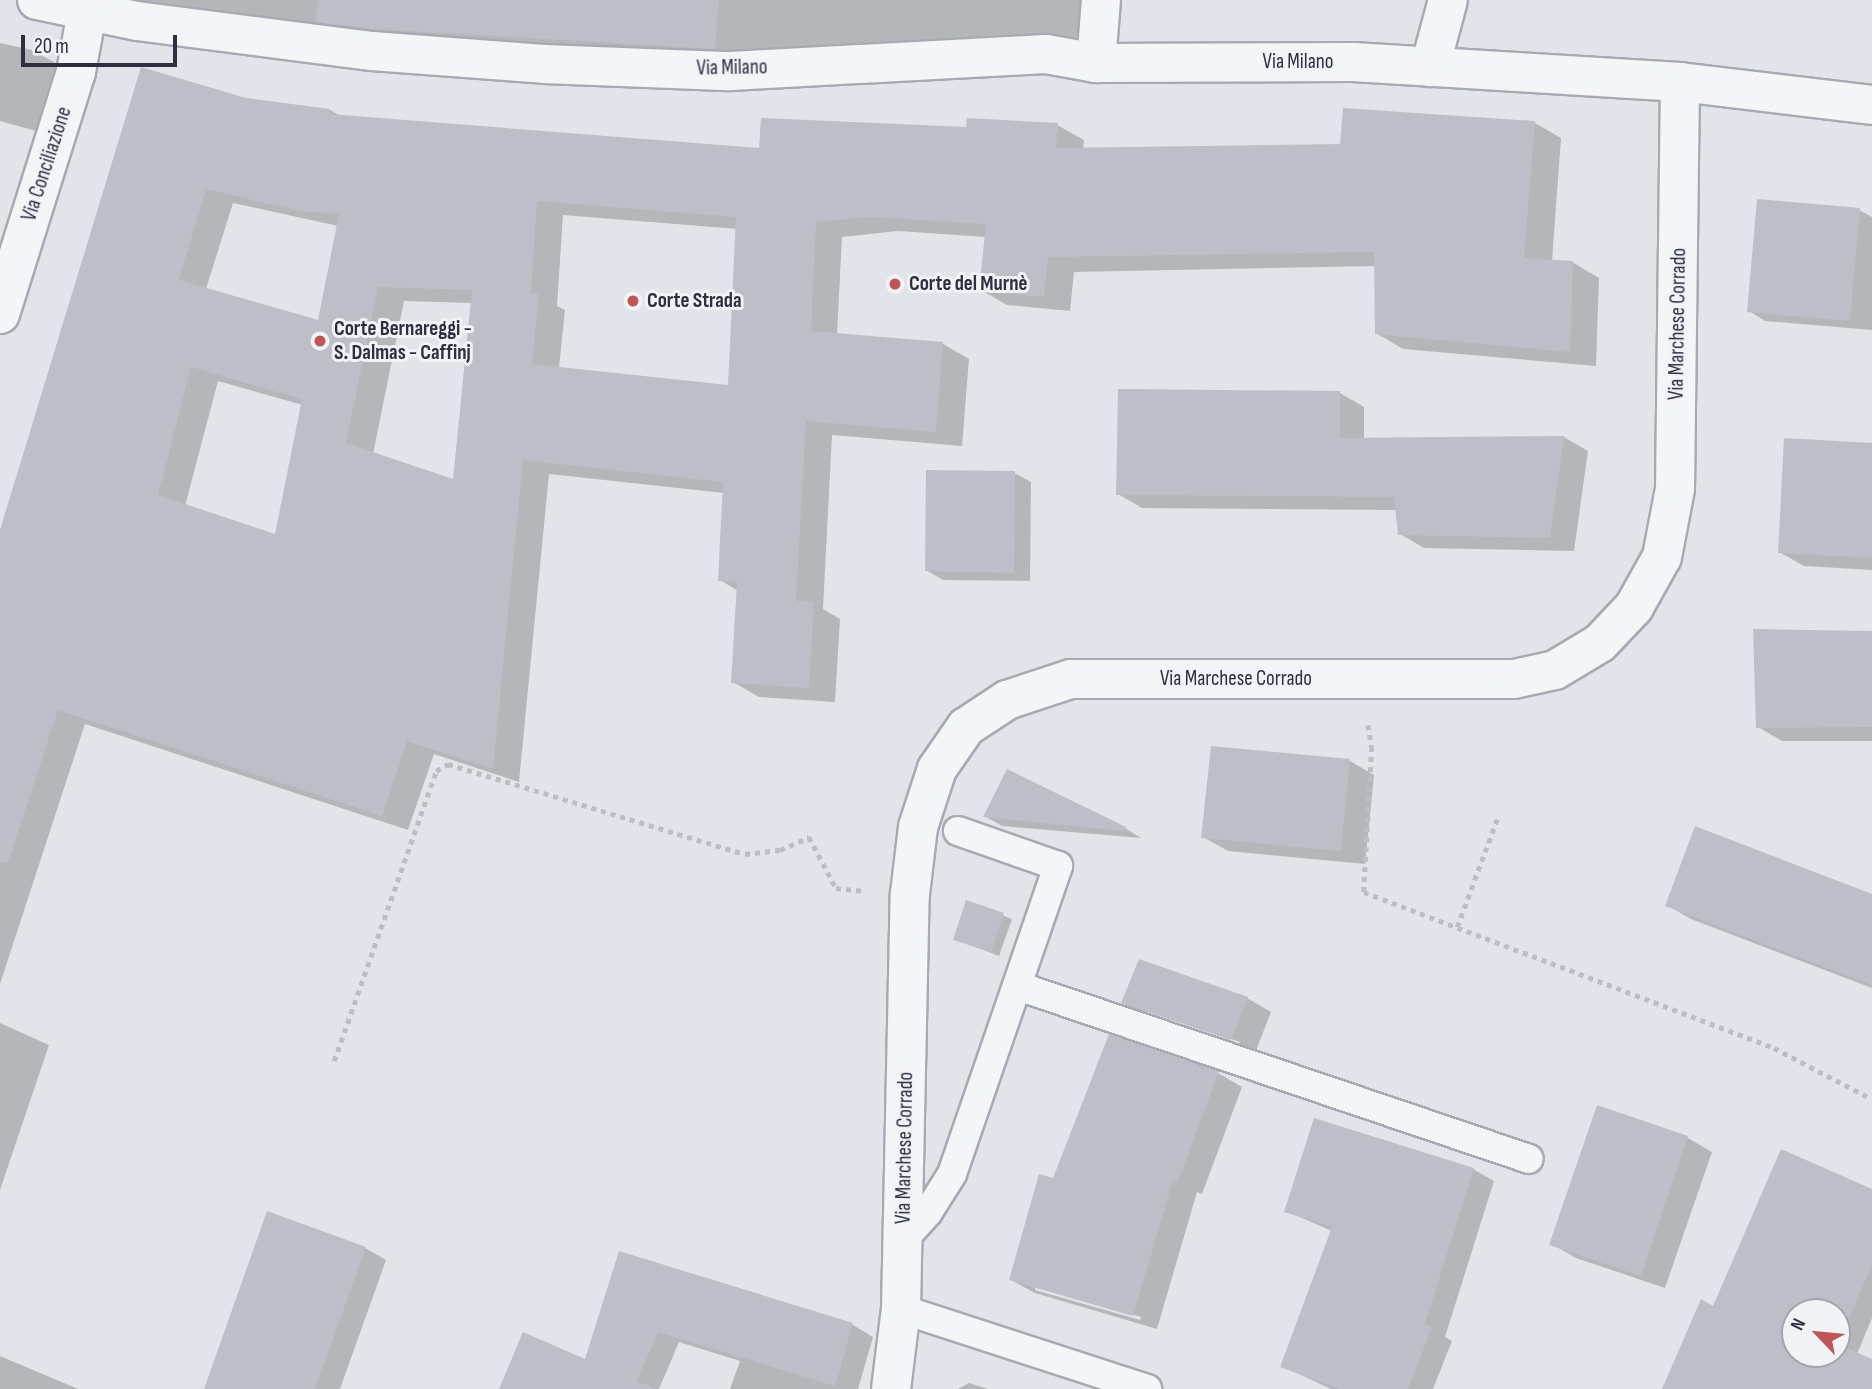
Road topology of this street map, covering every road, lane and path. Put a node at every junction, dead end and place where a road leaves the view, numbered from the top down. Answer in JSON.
{"nodes":[{"id":1,"x":37,"y":0,"type":"edge"},
{"id":2,"x":1101,"y":0,"type":"edge"},
{"id":3,"x":1448,"y":0,"type":"edge"},
{"id":4,"x":86,"y":12,"type":"junction"},
{"id":5,"x":1096,"y":63,"type":"junction"},
{"id":6,"x":1430,"y":67,"type":"junction"},
{"id":7,"x":1680,"y":82,"type":"junction"},
{"id":8,"x":1872,"y":105,"type":"edge"},
{"id":9,"x":0,"y":314,"type":"edge"},
{"id":10,"x":1366,"y":715,"type":"dead end"},
{"id":11,"x":1498,"y":817,"type":"dead end"},
{"id":12,"x":958,"y":831,"type":"dead end"},
{"id":13,"x":876,"y":892,"type":"dead end"},
{"id":14,"x":1457,"y":927,"type":"junction"},
{"id":15,"x":1018,"y":986,"type":"junction"},
{"id":16,"x":334,"y":1061,"type":"dead end"},
{"id":17,"x":1872,"y":1099,"type":"edge"},
{"id":18,"x":1529,"y":1159,"type":"dead end"},
{"id":19,"x":903,"y":1240,"type":"junction"},
{"id":20,"x":901,"y":1309,"type":"junction"},
{"id":21,"x":891,"y":1389,"type":"edge"},
{"id":22,"x":1147,"y":1389,"type":"edge"}],
"edges":[{"from":1,"to":4,"type":"street","name":"Via Milano"},
{"from":2,"to":5,"type":"street"},
{"from":3,"to":6,"type":"street"},
{"from":4,"to":5,"type":"street","name":"Via Milano"},
{"from":4,"to":9,"type":"street","name":"Via Conciliazione"},
{"from":5,"to":6,"type":"street","name":"Via Milano"},
{"from":6,"to":7,"type":"street","name":"Via Milano"},
{"from":7,"to":8,"type":"street","name":"Via Milano"},
{"from":7,"to":19,"type":"street","name":"Via Marchese Corrado"},
{"from":10,"to":14,"type":"path"},
{"from":11,"to":14,"type":"path"},
{"from":12,"to":15,"type":"lane"},
{"from":13,"to":16,"type":"path"},
{"from":14,"to":17,"type":"path"},
{"from":15,"to":18,"type":"lane"},
{"from":15,"to":19,"type":"lane"},
{"from":19,"to":20,"type":"street","name":"Via Marchese Corrado"},
{"from":20,"to":21,"type":"street","name":"Via Marchese Corrado"},
{"from":20,"to":22,"type":"lane"}]}
